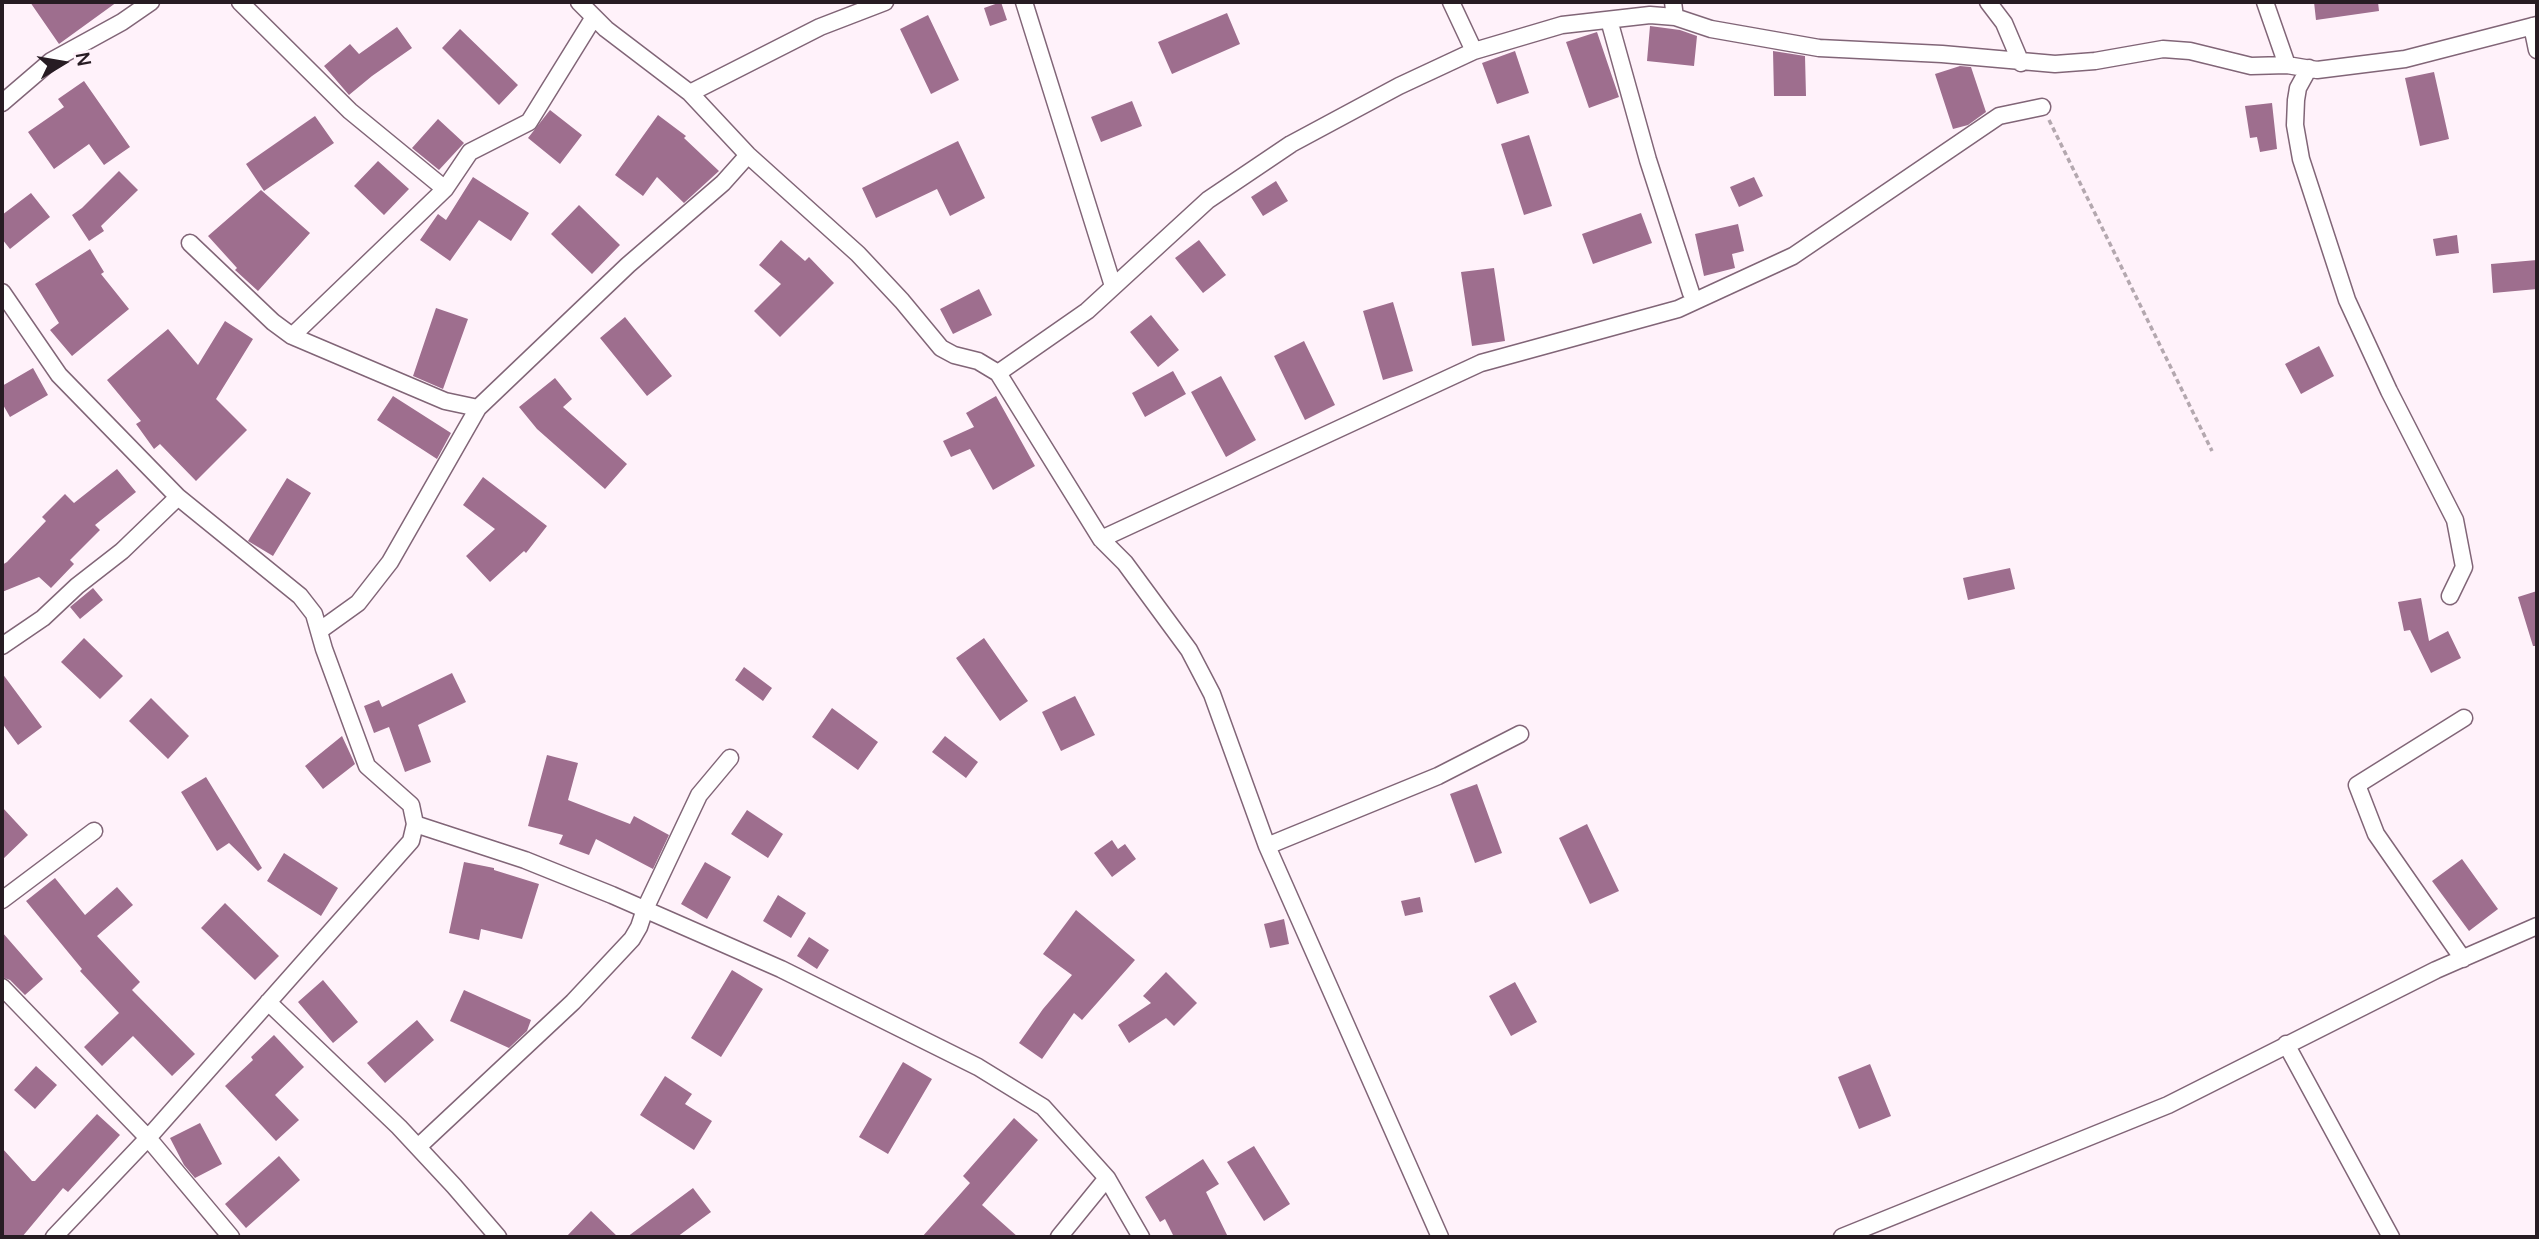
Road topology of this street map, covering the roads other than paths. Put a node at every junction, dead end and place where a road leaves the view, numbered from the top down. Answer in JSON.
{"nodes":[{"id":1,"x":151,"y":2,"type":"edge"},
{"id":2,"x":240,"y":2,"type":"edge"},
{"id":3,"x":579,"y":2,"type":"edge"},
{"id":4,"x":885,"y":2,"type":"edge"},
{"id":5,"x":1024,"y":2,"type":"edge"},
{"id":6,"x":1451,"y":2,"type":"edge"},
{"id":7,"x":1988,"y":2,"type":"edge"},
{"id":8,"x":2265,"y":2,"type":"edge"},
{"id":9,"x":1674,"y":9,"type":"edge"},
{"id":10,"x":594,"y":17,"type":"junction"},
{"id":11,"x":1609,"y":20,"type":"junction"},
{"id":12,"x":2535,"y":26,"type":"edge"},
{"id":13,"x":2537,"y":50,"type":"edge"},
{"id":14,"x":1474,"y":51,"type":"junction"},
{"id":15,"x":2021,"y":63,"type":"junction"},
{"id":16,"x":2287,"y":65,"type":"junction"},
{"id":17,"x":2309,"y":68,"type":"junction"},
{"id":18,"x":690,"y":93,"type":"junction"},
{"id":19,"x":2,"y":103,"type":"edge"},
{"id":20,"x":2042,"y":107,"type":"road end"},
{"id":21,"x":748,"y":155,"type":"junction"},
{"id":22,"x":445,"y":189,"type":"junction"},
{"id":23,"x":190,"y":243,"type":"dead end"},
{"id":24,"x":1113,"y":286,"type":"junction"},
{"id":25,"x":2,"y":292,"type":"edge"},
{"id":26,"x":1691,"y":293,"type":"dead end"},
{"id":27,"x":292,"y":336,"type":"junction"},
{"id":28,"x":998,"y":373,"type":"junction"},
{"id":29,"x":478,"y":408,"type":"junction"},
{"id":30,"x":178,"y":497,"type":"junction"},
{"id":31,"x":1101,"y":539,"type":"junction"},
{"id":32,"x":2450,"y":596,"type":"dead end"},
{"id":33,"x":319,"y":631,"type":"junction"},
{"id":34,"x":4,"y":639,"type":"edge"},
{"id":35,"x":2464,"y":718,"type":"dead end"},
{"id":36,"x":1520,"y":734,"type":"dead end"},
{"id":37,"x":730,"y":758,"type":"dead end"},
{"id":38,"x":415,"y":824,"type":"junction"},
{"id":39,"x":94,"y":831,"type":"dead end"},
{"id":40,"x":1267,"y":846,"type":"junction"},
{"id":41,"x":2,"y":900,"type":"edge"},
{"id":42,"x":645,"y":909,"type":"junction"},
{"id":43,"x":2537,"y":926,"type":"edge"},
{"id":44,"x":2463,"y":958,"type":"junction"},
{"id":45,"x":2,"y":987,"type":"edge"},
{"id":46,"x":268,"y":1002,"type":"junction"},
{"id":47,"x":2286,"y":1044,"type":"junction"},
{"id":48,"x":148,"y":1138,"type":"junction"},
{"id":49,"x":418,"y":1147,"type":"junction"},
{"id":50,"x":1107,"y":1178,"type":"junction"},
{"id":51,"x":54,"y":1237,"type":"edge"},
{"id":52,"x":230,"y":1237,"type":"edge"},
{"id":53,"x":498,"y":1237,"type":"edge"},
{"id":54,"x":1059,"y":1237,"type":"edge"},
{"id":55,"x":1141,"y":1237,"type":"edge"},
{"id":56,"x":1440,"y":1237,"type":"edge"},
{"id":57,"x":1842,"y":1237,"type":"edge"},
{"id":58,"x":2391,"y":1237,"type":"edge"}],
"edges":[{"from":1,"to":19,"type":"street"},
{"from":2,"to":22,"type":"street"},
{"from":3,"to":10,"type":"street"},
{"from":4,"to":18,"type":"street"},
{"from":5,"to":24,"type":"street"},
{"from":6,"to":14,"type":"street"},
{"from":7,"to":15,"type":"street"},
{"from":8,"to":16,"type":"street"},
{"from":9,"to":11,"type":"street"},
{"from":9,"to":15,"type":"street"},
{"from":10,"to":18,"type":"street"},
{"from":10,"to":22,"type":"street"},
{"from":11,"to":14,"type":"street"},
{"from":11,"to":26,"type":"street"},
{"from":12,"to":13,"type":"street"},
{"from":12,"to":17,"type":"street"},
{"from":14,"to":24,"type":"street"},
{"from":15,"to":16,"type":"street"},
{"from":16,"to":17,"type":"street"},
{"from":17,"to":32,"type":"street"},
{"from":18,"to":21,"type":"street"},
{"from":20,"to":31,"type":"street"},
{"from":21,"to":28,"type":"street"},
{"from":21,"to":29,"type":"street"},
{"from":22,"to":27,"type":"street"},
{"from":23,"to":27,"type":"street"},
{"from":24,"to":28,"type":"street"},
{"from":25,"to":30,"type":"street"},
{"from":27,"to":29,"type":"street"},
{"from":28,"to":31,"type":"street"},
{"from":29,"to":33,"type":"street"},
{"from":30,"to":33,"type":"street"},
{"from":30,"to":34,"type":"street"},
{"from":31,"to":40,"type":"street"},
{"from":33,"to":38,"type":"street"},
{"from":35,"to":44,"type":"street"},
{"from":36,"to":40,"type":"street"},
{"from":37,"to":42,"type":"street"},
{"from":38,"to":42,"type":"street"},
{"from":38,"to":46,"type":"street"},
{"from":39,"to":41,"type":"street"},
{"from":40,"to":56,"type":"street"},
{"from":42,"to":49,"type":"street"},
{"from":42,"to":50,"type":"street"},
{"from":43,"to":44,"type":"street"},
{"from":44,"to":47,"type":"street"},
{"from":45,"to":48,"type":"street"},
{"from":46,"to":48,"type":"street"},
{"from":46,"to":49,"type":"street"},
{"from":47,"to":57,"type":"street"},
{"from":47,"to":58,"type":"street"},
{"from":48,"to":51,"type":"street"},
{"from":48,"to":52,"type":"street"},
{"from":49,"to":53,"type":"street"},
{"from":50,"to":54,"type":"street"},
{"from":50,"to":55,"type":"street"}]}
